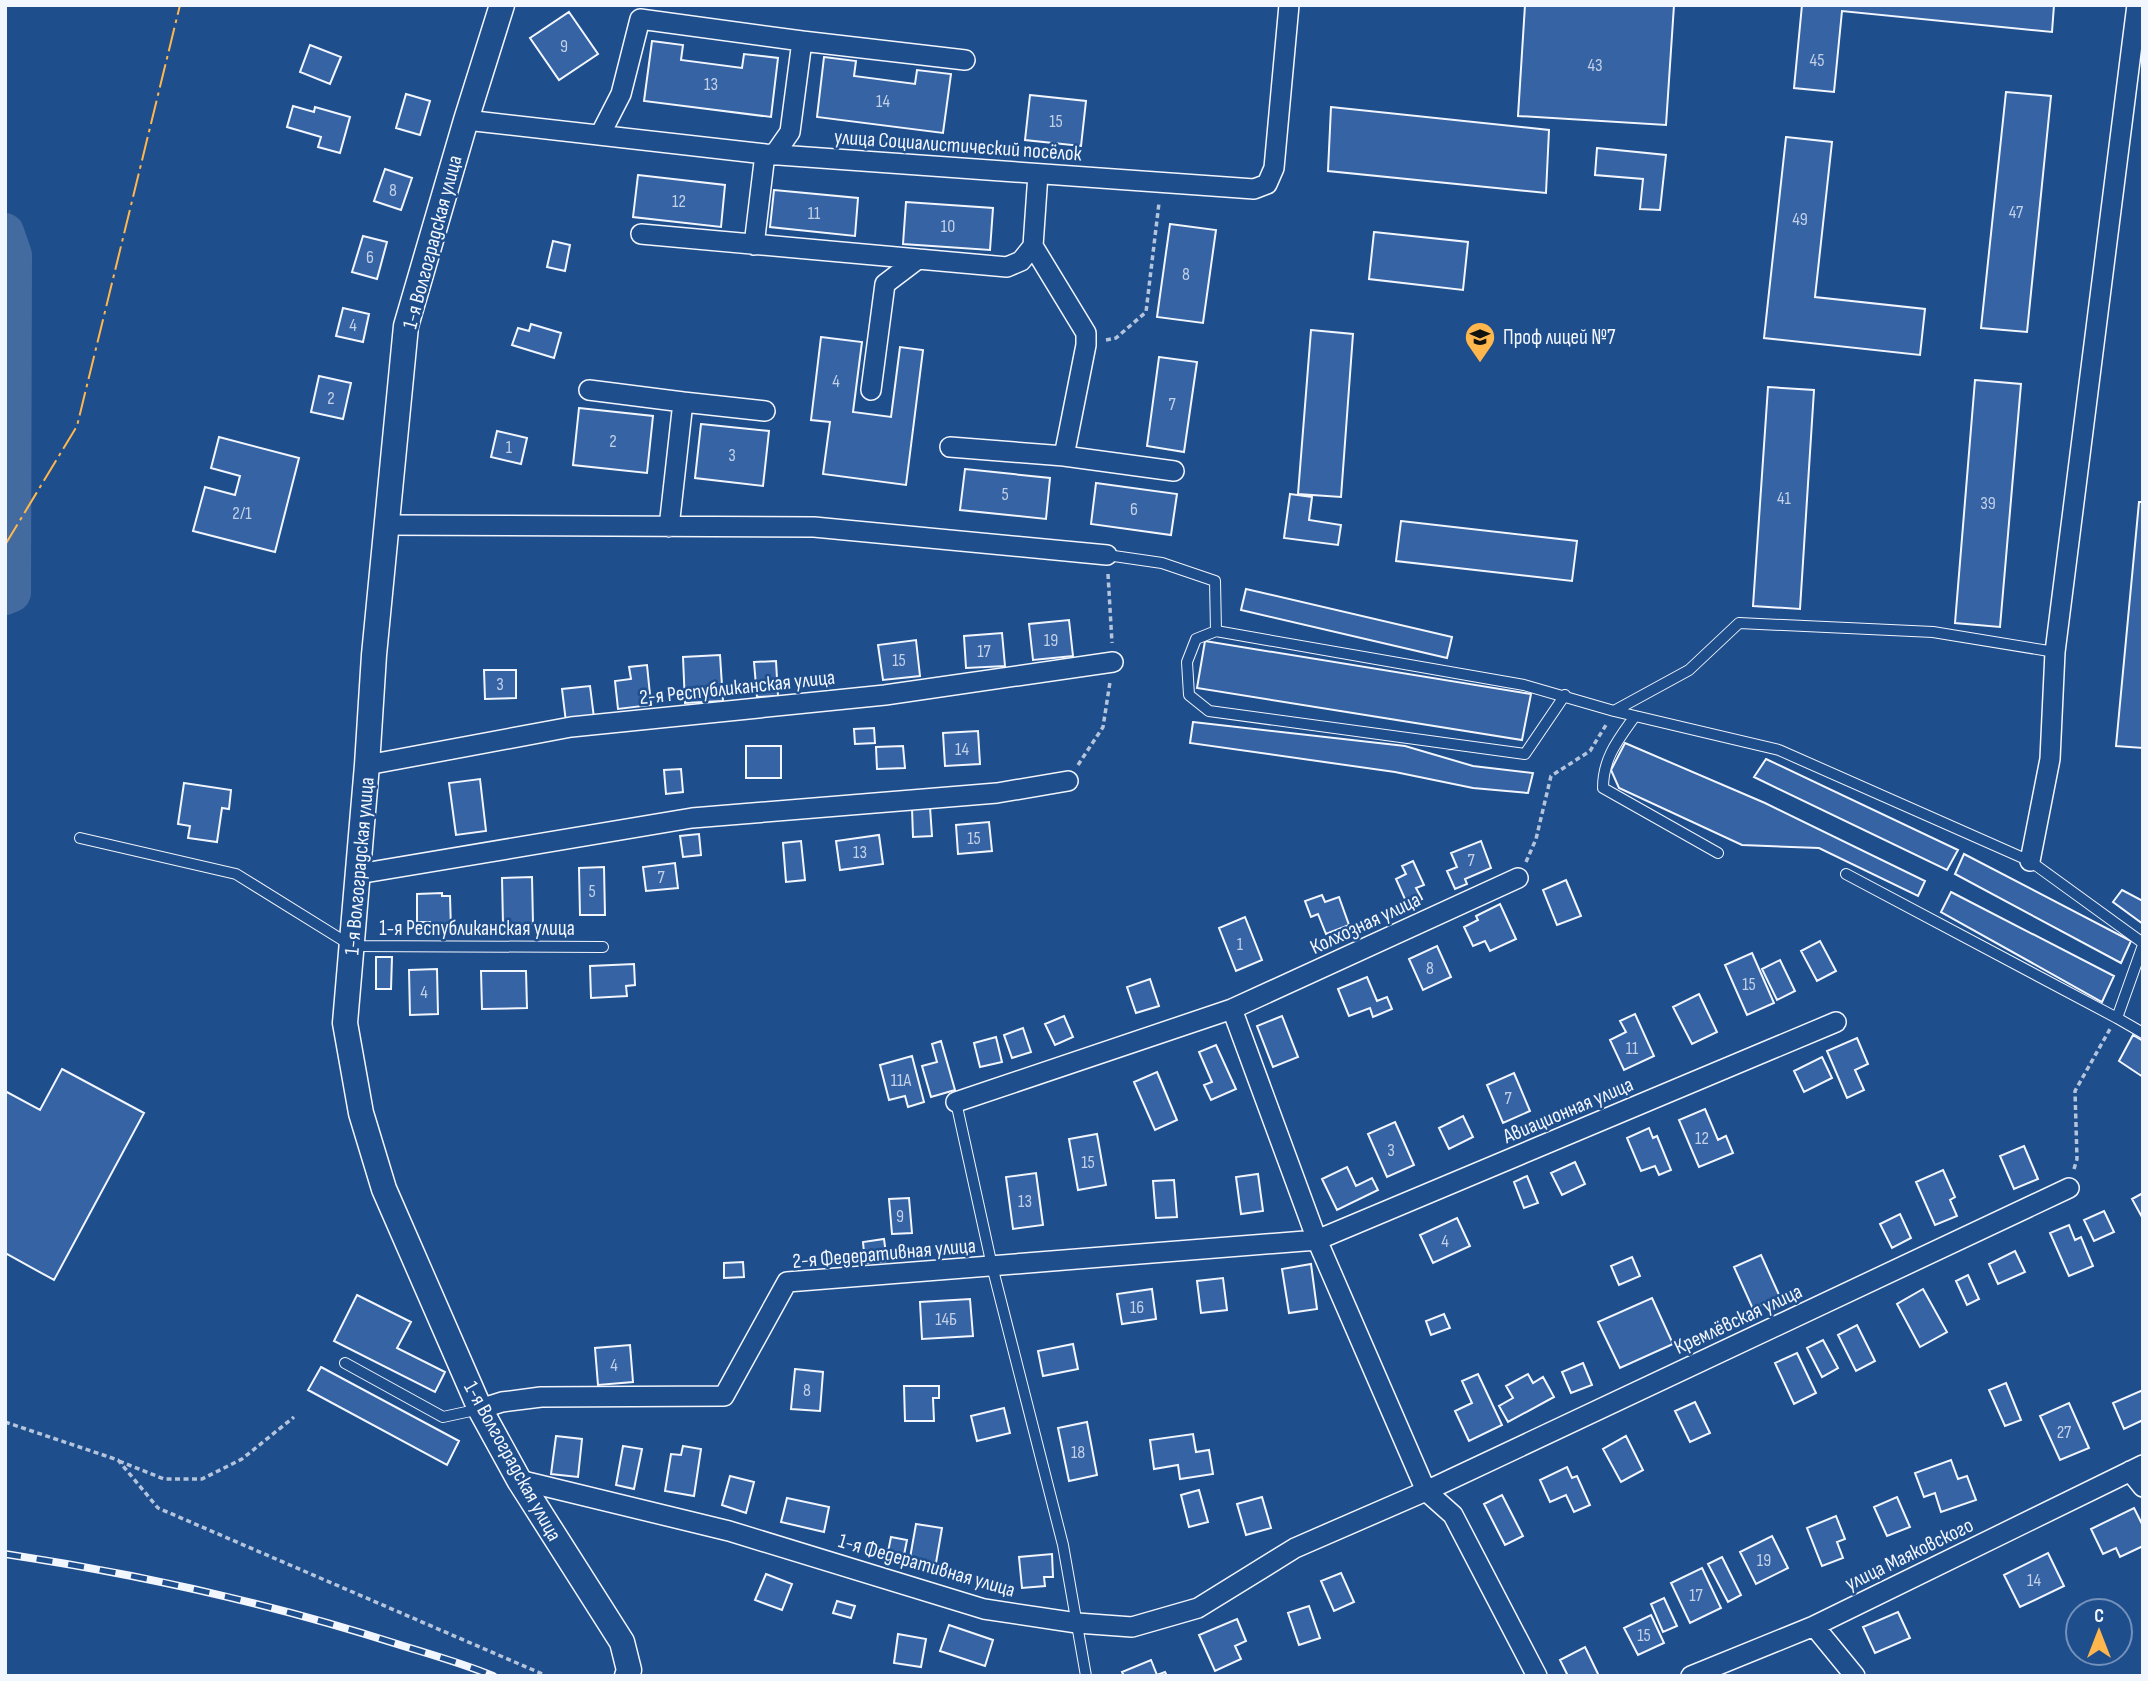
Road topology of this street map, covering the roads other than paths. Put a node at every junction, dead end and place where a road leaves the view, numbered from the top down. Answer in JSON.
{"nodes":[{"id":1,"x":502,"y":5,"type":"edge"},
{"id":2,"x":1289,"y":5,"type":"edge"},
{"id":3,"x":2137,"y":5,"type":"edge"},
{"id":4,"x":802,"y":41,"type":"junction"},
{"id":5,"x":965,"y":60,"type":"dead end"},
{"id":6,"x":466,"y":120,"type":"junction"},
{"id":7,"x":600,"y":135,"type":"junction"},
{"id":8,"x":769,"y":155,"type":"junction"},
{"id":9,"x":1038,"y":174,"type":"junction"},
{"id":10,"x":642,"y":234,"type":"dead end"},
{"id":11,"x":754,"y":244,"type":"junction"},
{"id":12,"x":1033,"y":246,"type":"junction"},
{"id":13,"x":918,"y":259,"type":"junction"},
{"id":14,"x":589,"y":390,"type":"dead end"},
{"id":15,"x":871,"y":390,"type":"dead end"},
{"id":16,"x":682,"y":402,"type":"junction"},
{"id":17,"x":765,"y":411,"type":"dead end"},
{"id":18,"x":950,"y":447,"type":"dead end"},
{"id":19,"x":1064,"y":456,"type":"junction"},
{"id":20,"x":1174,"y":471,"type":"dead end"},
{"id":21,"x":386,"y":525,"type":"junction"},
{"id":22,"x":669,"y":527,"type":"junction"},
{"id":23,"x":1107,"y":555,"type":"joint"},
{"id":24,"x":1216,"y":631,"type":"junction"},
{"id":25,"x":2055,"y":652,"type":"junction"},
{"id":26,"x":1113,"y":662,"type":"dead end"},
{"id":27,"x":1565,"y":695,"type":"junction"},
{"id":28,"x":1614,"y":711,"type":"junction"},
{"id":29,"x":1635,"y":716,"type":"junction"},
{"id":30,"x":367,"y":765,"type":"junction"},
{"id":31,"x":1068,"y":781,"type":"dead end"},
{"id":32,"x":80,"y":838,"type":"dead end"},
{"id":33,"x":1718,"y":853,"type":"dead end"},
{"id":34,"x":2030,"y":861,"type":"junction"},
{"id":35,"x":358,"y":874,"type":"junction"},
{"id":36,"x":1846,"y":874,"type":"dead end"},
{"id":37,"x":1518,"y":878,"type":"road end"},
{"id":38,"x":2143,"y":944,"type":"edge"},
{"id":39,"x":352,"y":946,"type":"junction"},
{"id":40,"x":603,"y":947,"type":"dead end"},
{"id":41,"x":1232,"y":1009,"type":"junction"},
{"id":42,"x":2117,"y":1018,"type":"junction"},
{"id":43,"x":1836,"y":1022,"type":"dead end"},
{"id":44,"x":2143,"y":1033,"type":"edge"},
{"id":45,"x":956,"y":1102,"type":"joint"},
{"id":46,"x":2070,"y":1188,"type":"road end"},
{"id":47,"x":1317,"y":1240,"type":"junction"},
{"id":48,"x":992,"y":1266,"type":"junction"},
{"id":49,"x":345,"y":1363,"type":"dead end"},
{"id":50,"x":480,"y":1409,"type":"junction"},
{"id":51,"x":2136,"y":1468,"type":"edge"},
{"id":52,"x":519,"y":1480,"type":"junction"},
{"id":53,"x":2143,"y":1487,"type":"edge"},
{"id":54,"x":1426,"y":1491,"type":"junction"},
{"id":55,"x":1077,"y":1623,"type":"junction"},
{"id":56,"x":1814,"y":1626,"type":"junction"},
{"id":57,"x":627,"y":1676,"type":"edge"},
{"id":58,"x":1086,"y":1676,"type":"edge"},
{"id":59,"x":1537,"y":1676,"type":"edge"},
{"id":60,"x":1691,"y":1676,"type":"edge"},
{"id":61,"x":1855,"y":1676,"type":"edge"}],
"edges":[{"from":1,"to":6,"type":"street","name":"1-я Волгоградская улица"},
{"from":2,"to":9,"type":"street","name":"улица Социалистический посёлок"},
{"from":3,"to":25,"type":"street"},
{"from":4,"to":5,"type":"street"},
{"from":4,"to":7,"type":"street"},
{"from":4,"to":8,"type":"street"},
{"from":6,"to":7,"type":"street","name":"улица Социалистический посёлок"},
{"from":6,"to":21,"type":"street","name":"1-я Волгоградская улица"},
{"from":7,"to":8,"type":"street","name":"улица Социалистический посёлок"},
{"from":8,"to":9,"type":"street","name":"улица Социалистический посёлок"},
{"from":8,"to":11,"type":"street"},
{"from":9,"to":12,"type":"street"},
{"from":10,"to":11,"type":"street"},
{"from":11,"to":13,"type":"street"},
{"from":12,"to":13,"type":"street"},
{"from":12,"to":19,"type":"street"},
{"from":13,"to":15,"type":"street"},
{"from":14,"to":16,"type":"street"},
{"from":16,"to":17,"type":"street"},
{"from":16,"to":22,"type":"street"},
{"from":18,"to":19,"type":"street"},
{"from":19,"to":20,"type":"street"},
{"from":21,"to":22,"type":"street"},
{"from":21,"to":30,"type":"street","name":"1-я Волгоградская улица"},
{"from":22,"to":23,"type":"street"},
{"from":23,"to":24,"type":"lane"},
{"from":24,"to":27,"type":"lane"},
{"from":24,"to":27,"type":"lane"},
{"from":25,"to":28,"type":"lane"},
{"from":25,"to":34,"type":"street"},
{"from":26,"to":30,"type":"street","name":"2-я Республиканская улица"},
{"from":27,"to":28,"type":"lane"},
{"from":28,"to":29,"type":"lane"},
{"from":29,"to":33,"type":"lane"},
{"from":29,"to":34,"type":"lane"},
{"from":30,"to":35,"type":"street","name":"1-я Волгоградская улица"},
{"from":31,"to":35,"type":"street"},
{"from":32,"to":39,"type":"lane"},
{"from":34,"to":38,"type":"lane"},
{"from":35,"to":39,"type":"street","name":"1-я Волгоградская улица"},
{"from":36,"to":42,"type":"lane"},
{"from":37,"to":41,"type":"street","name":"Колхозная улица"},
{"from":38,"to":42,"type":"lane"},
{"from":39,"to":40,"type":"lane","name":"1-я Республиканская улица"},
{"from":39,"to":50,"type":"street","name":"1-я Волгоградская улица"},
{"from":41,"to":45,"type":"street"},
{"from":41,"to":47,"type":"street"},
{"from":42,"to":44,"type":"lane"},
{"from":43,"to":47,"type":"street","name":"Авиационная улица"},
{"from":45,"to":48,"type":"lane"},
{"from":46,"to":54,"type":"street","name":"Кремлёвская улица"},
{"from":47,"to":48,"type":"street","name":"2-я Федеративная улица"},
{"from":47,"to":54,"type":"street"},
{"from":48,"to":50,"type":"street","name":"2-я Федеративная улица"},
{"from":48,"to":55,"type":"lane"},
{"from":49,"to":50,"type":"lane"},
{"from":50,"to":52,"type":"street","name":"1-я Волгоградская улица"},
{"from":51,"to":53,"type":"street"},
{"from":51,"to":56,"type":"street","name":"улица Маяковского"},
{"from":52,"to":55,"type":"street","name":"1-я Федеративная улица"},
{"from":52,"to":57,"type":"street","name":"1-я Волгоградская улица"},
{"from":54,"to":55,"type":"street","name":"1-я Федеративная улица"},
{"from":54,"to":59,"type":"street"},
{"from":55,"to":58,"type":"lane"},
{"from":56,"to":60,"type":"street","name":"улица Маяковского"},
{"from":56,"to":61,"type":"street"}]}
